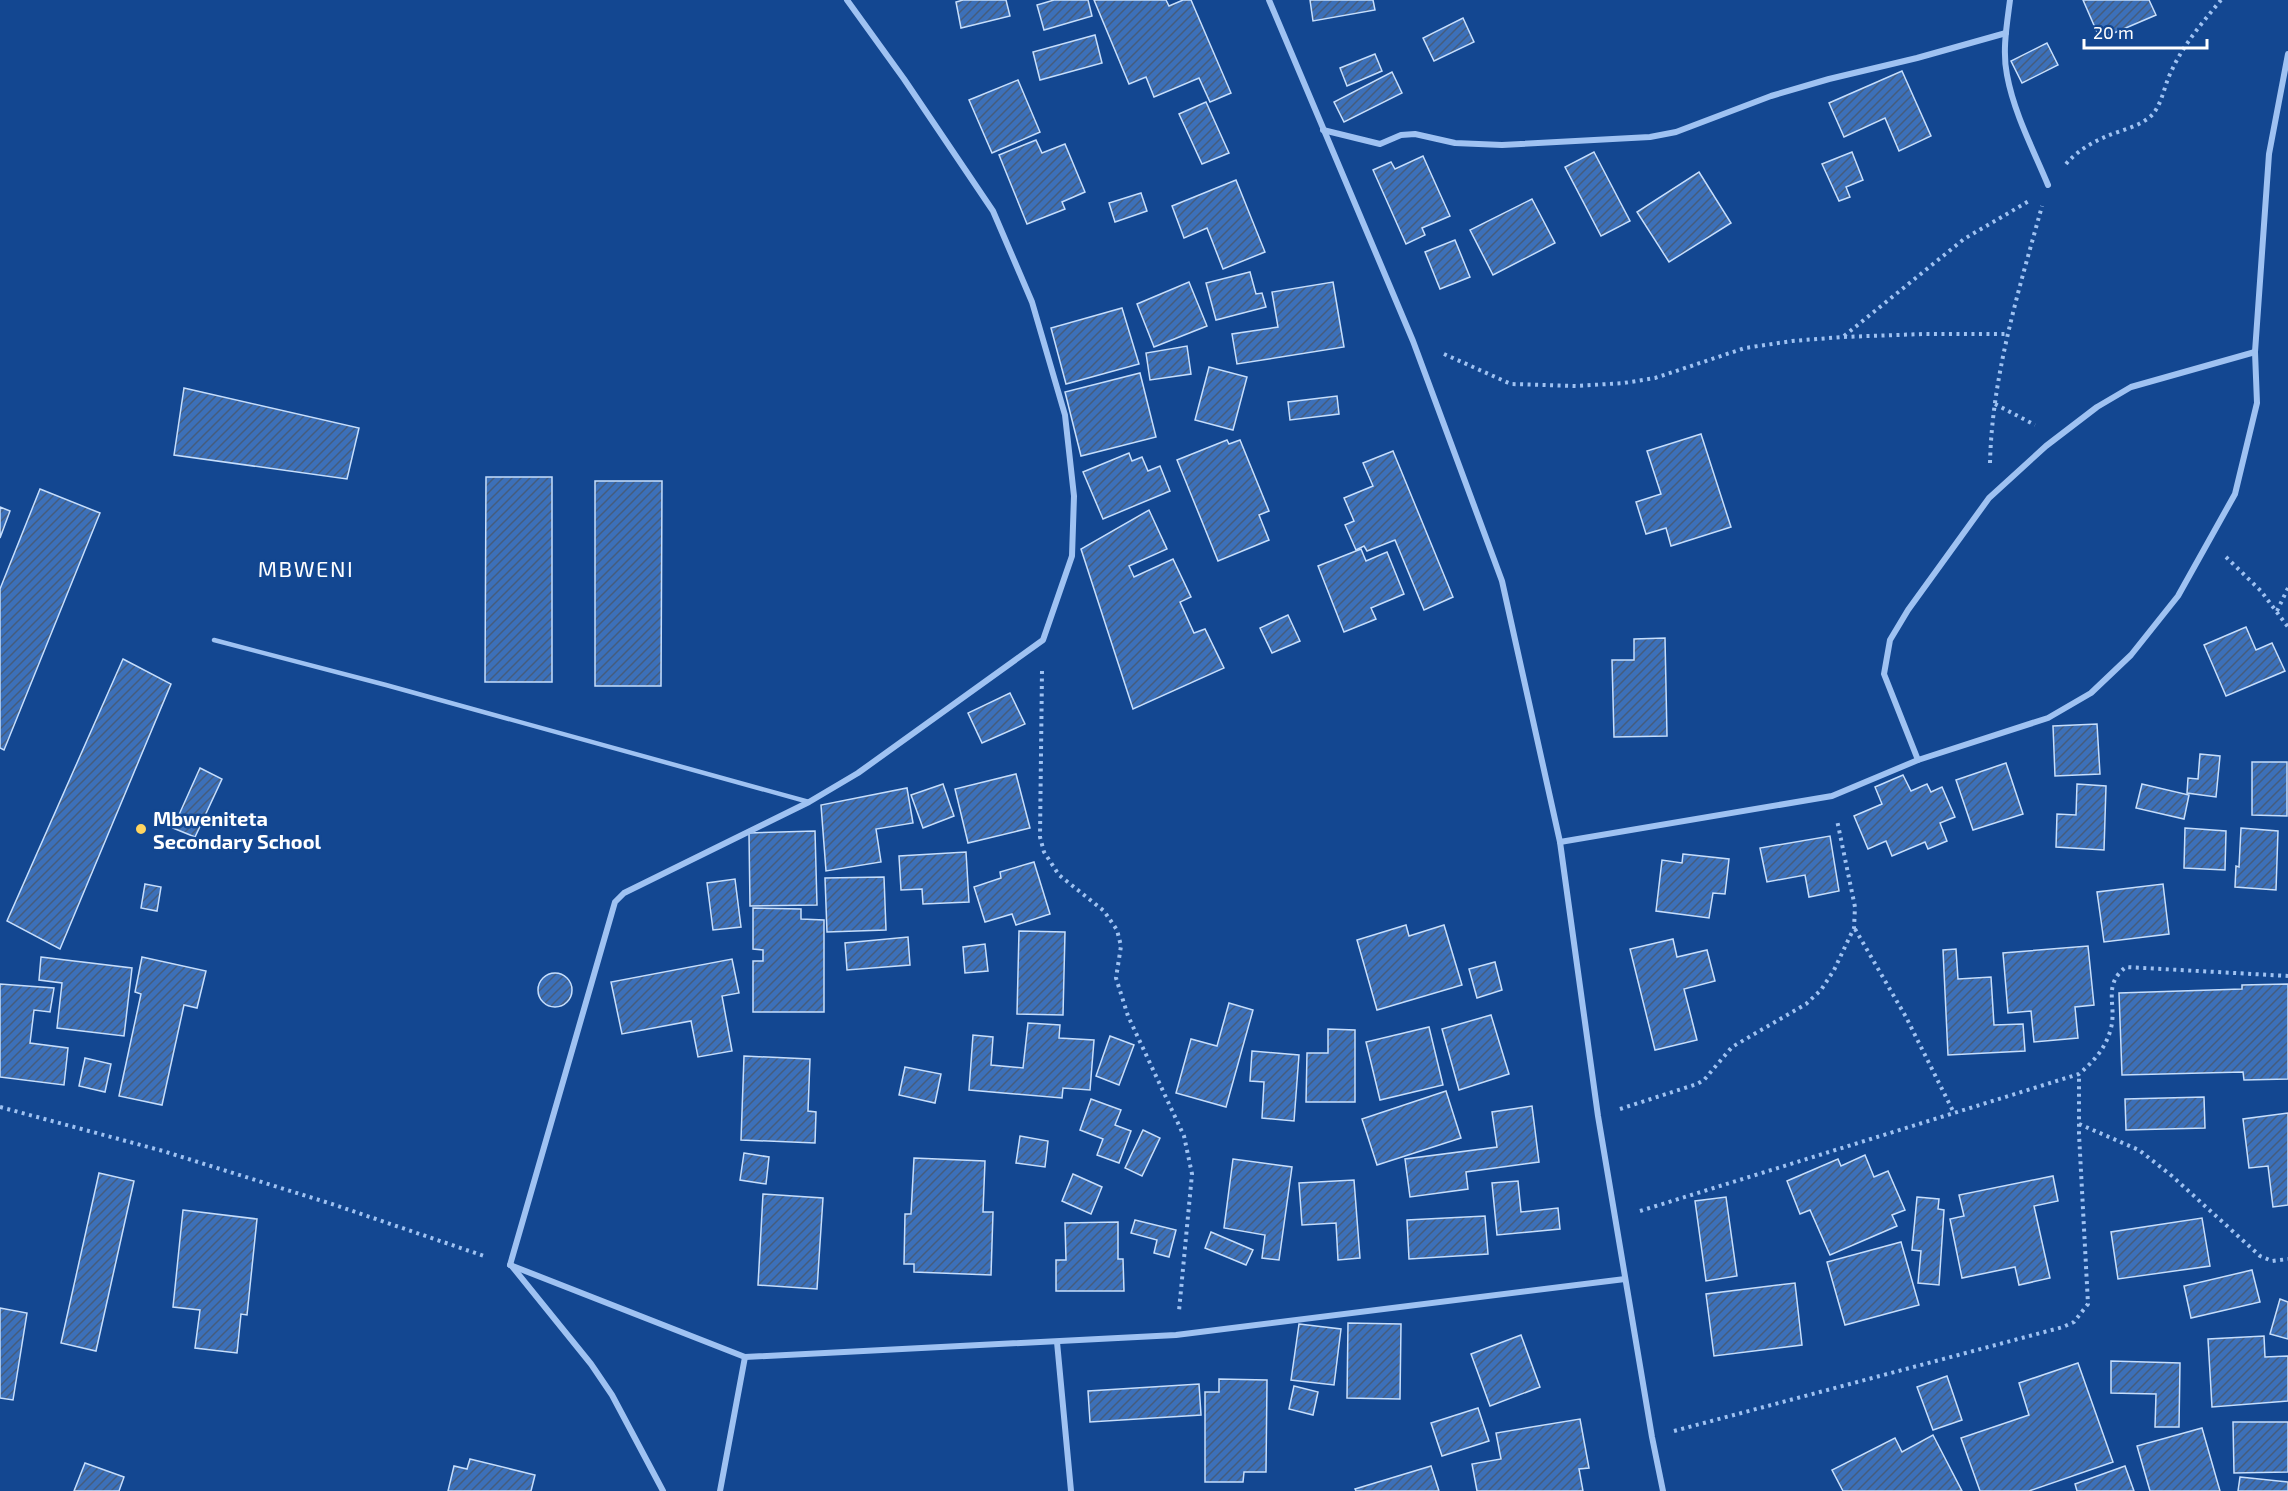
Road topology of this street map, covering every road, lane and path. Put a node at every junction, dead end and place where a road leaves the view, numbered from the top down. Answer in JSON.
{"nodes":[{"id":1,"x":847,"y":0,"type":"edge"},
{"id":2,"x":1269,"y":0,"type":"edge"},
{"id":3,"x":2010,"y":0,"type":"edge"},
{"id":4,"x":2221,"y":0,"type":"edge"},
{"id":5,"x":2006,"y":33,"type":"junction"},
{"id":6,"x":2288,"y":54,"type":"edge"},
{"id":7,"x":1323,"y":130,"type":"junction"},
{"id":8,"x":2048,"y":185,"type":"junction"},
{"id":9,"x":2046,"y":193,"type":"junction"},
{"id":10,"x":2008,"y":334,"type":"junction"},
{"id":11,"x":1843,"y":337,"type":"junction"},
{"id":12,"x":1413,"y":341,"type":"junction"},
{"id":13,"x":2255,"y":352,"type":"junction"},
{"id":14,"x":1995,"y":404,"type":"junction"},
{"id":15,"x":2059,"y":436,"type":"junction"},
{"id":16,"x":1989,"y":498,"type":"junction"},
{"id":17,"x":2208,"y":539,"type":"junction"},
{"id":18,"x":2288,"y":588,"type":"edge"},
{"id":19,"x":2277,"y":611,"type":"junction"},
{"id":20,"x":2288,"y":627,"type":"edge"},
{"id":21,"x":214,"y":640,"type":"dead end"},
{"id":22,"x":1043,"y":640,"type":"junction"},
{"id":23,"x":1918,"y":760,"type":"junction"},
{"id":24,"x":1832,"y":796,"type":"junction"},
{"id":25,"x":809,"y":801,"type":"junction"},
{"id":26,"x":1560,"y":842,"type":"junction"},
{"id":27,"x":1854,"y":928,"type":"junction"},
{"id":28,"x":2288,"y":976,"type":"edge"},
{"id":29,"x":2079,"y":1074,"type":"junction"},
{"id":30,"x":0,"y":1107,"type":"edge"},
{"id":31,"x":1954,"y":1113,"type":"junction"},
{"id":32,"x":1598,"y":1116,"type":"junction"},
{"id":33,"x":2079,"y":1124,"type":"junction"},
{"id":34,"x":1616,"y":1218,"type":"junction"},
{"id":35,"x":2288,"y":1259,"type":"edge"},
{"id":36,"x":510,"y":1265,"type":"junction"},
{"id":37,"x":1625,"y":1279,"type":"junction"},
{"id":38,"x":1176,"y":1335,"type":"junction"},
{"id":39,"x":1056,"y":1342,"type":"junction"},
{"id":40,"x":745,"y":1357,"type":"junction"},
{"id":41,"x":1652,"y":1437,"type":"junction"},
{"id":42,"x":663,"y":1491,"type":"edge"},
{"id":43,"x":720,"y":1491,"type":"edge"},
{"id":44,"x":1071,"y":1491,"type":"edge"},
{"id":45,"x":1663,"y":1491,"type":"edge"}],
"edges":[{"from":1,"to":22,"type":"street"},
{"from":2,"to":7,"type":"street"},
{"from":3,"to":5,"type":"street"},
{"from":4,"to":8,"type":"path"},
{"from":5,"to":7,"type":"street"},
{"from":5,"to":8,"type":"street"},
{"from":6,"to":13,"type":"street"},
{"from":7,"to":12,"type":"street"},
{"from":8,"to":9,"type":"path"},
{"from":9,"to":10,"type":"path"},
{"from":9,"to":11,"type":"path"},
{"from":10,"to":11,"type":"path"},
{"from":10,"to":14,"type":"path"},
{"from":11,"to":12,"type":"path"},
{"from":12,"to":26,"type":"street"},
{"from":13,"to":15,"type":"street"},
{"from":13,"to":17,"type":"street"},
{"from":14,"to":15,"type":"path"},
{"from":14,"to":16,"type":"path"},
{"from":15,"to":16,"type":"street"},
{"from":16,"to":23,"type":"street"},
{"from":17,"to":19,"type":"path"},
{"from":17,"to":23,"type":"street"},
{"from":18,"to":19,"type":"path"},
{"from":19,"to":20,"type":"path"},
{"from":21,"to":25,"type":"lane"},
{"from":22,"to":25,"type":"street"},
{"from":22,"to":38,"type":"path"},
{"from":23,"to":24,"type":"street"},
{"from":24,"to":26,"type":"street"},
{"from":24,"to":27,"type":"path"},
{"from":25,"to":36,"type":"street"},
{"from":26,"to":32,"type":"street"},
{"from":27,"to":31,"type":"path"},
{"from":27,"to":32,"type":"path"},
{"from":28,"to":29,"type":"path"},
{"from":29,"to":31,"type":"path"},
{"from":29,"to":33,"type":"path"},
{"from":30,"to":36,"type":"path"},
{"from":31,"to":34,"type":"path"},
{"from":32,"to":34,"type":"street"},
{"from":33,"to":35,"type":"path"},
{"from":33,"to":41,"type":"path"},
{"from":34,"to":37,"type":"street"},
{"from":36,"to":40,"type":"street"},
{"from":36,"to":42,"type":"street"},
{"from":37,"to":38,"type":"street"},
{"from":37,"to":41,"type":"street"},
{"from":38,"to":39,"type":"street"},
{"from":39,"to":40,"type":"street"},
{"from":39,"to":44,"type":"street"},
{"from":40,"to":43,"type":"street"},
{"from":41,"to":45,"type":"street"}]}
